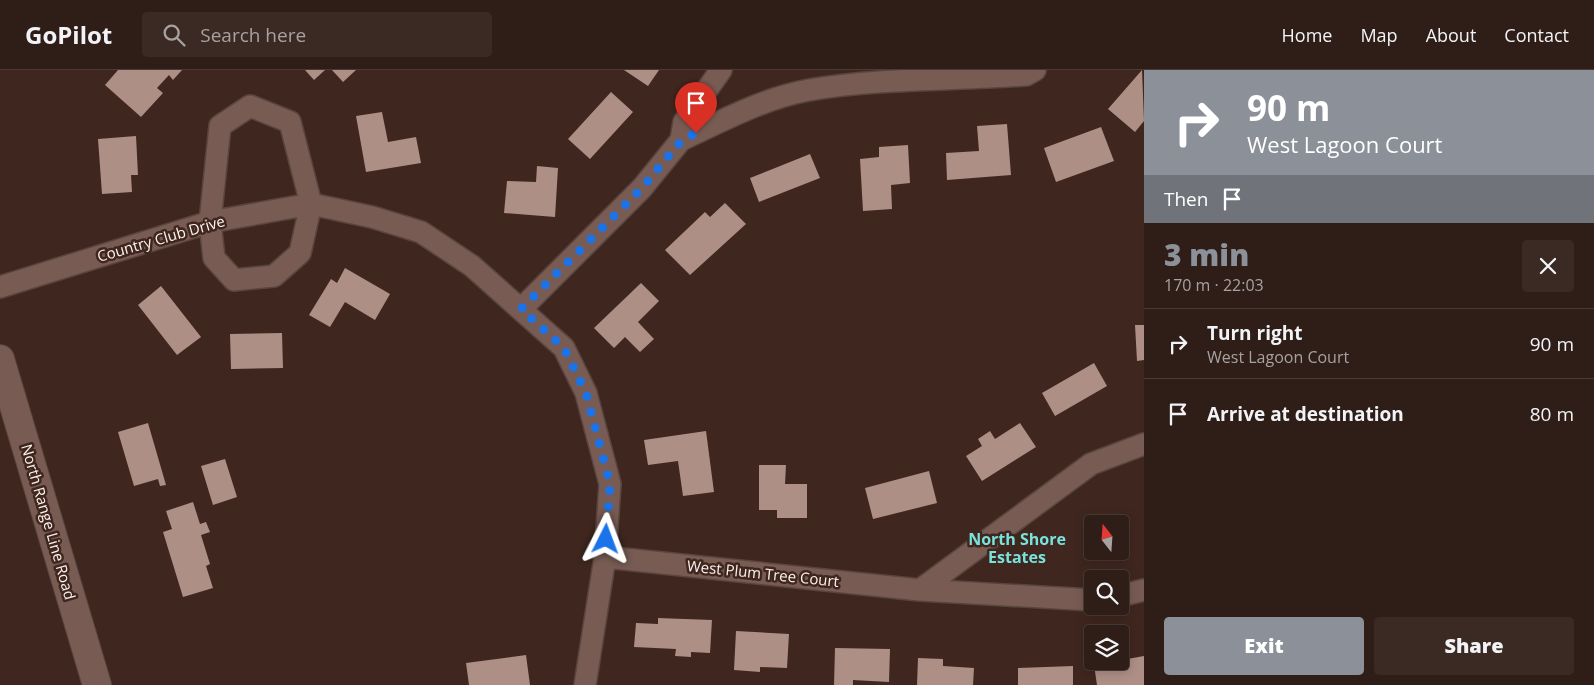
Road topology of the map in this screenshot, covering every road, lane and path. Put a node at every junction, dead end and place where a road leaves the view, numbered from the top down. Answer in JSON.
{"nodes":[{"id":1,"x":722,"y":70,"type":"edge"},
{"id":2,"x":1035,"y":70,"type":"edge"},
{"id":3,"x":682,"y":140,"type":"junction"},
{"id":4,"x":311,"y":204,"type":"junction"},
{"id":5,"x":210,"y":222,"type":"junction"},
{"id":6,"x":0,"y":287,"type":"edge"},
{"id":7,"x":521,"y":309,"type":"junction"},
{"id":8,"x":0,"y":359,"type":"edge"},
{"id":9,"x":1144,"y":444,"type":"edge"},
{"id":10,"x":605,"y":557,"type":"junction"},
{"id":11,"x":920,"y":590,"type":"junction"},
{"id":12,"x":1144,"y":590,"type":"edge"},
{"id":13,"x":1129,"y":594,"type":"edge"},
{"id":14,"x":1084,"y":600,"type":"edge"},
{"id":15,"x":96,"y":685,"type":"edge"},
{"id":16,"x":585,"y":685,"type":"edge"}],
"edges":[{"from":1,"to":3,"type":"street"},
{"from":2,"to":3,"type":"street"},
{"from":3,"to":7,"type":"street"},
{"from":4,"to":5,"type":"street","name":"Country Club Drive"},
{"from":4,"to":5,"type":"street"},
{"from":4,"to":5,"type":"street"},
{"from":4,"to":7,"type":"street","name":"Country Club Drive"},
{"from":5,"to":6,"type":"street","name":"Country Club Drive"},
{"from":7,"to":10,"type":"street","name":"Country Club Drive"},
{"from":8,"to":15,"type":"street","name":"North Range Line Road"},
{"from":9,"to":11,"type":"street"},
{"from":10,"to":11,"type":"street","name":"West Plum Tree Court"},
{"from":10,"to":16,"type":"street","name":"Country Club Drive"},
{"from":11,"to":14,"type":"street","name":"West Plum Tree Court"},
{"from":12,"to":13,"type":"street"}]}
